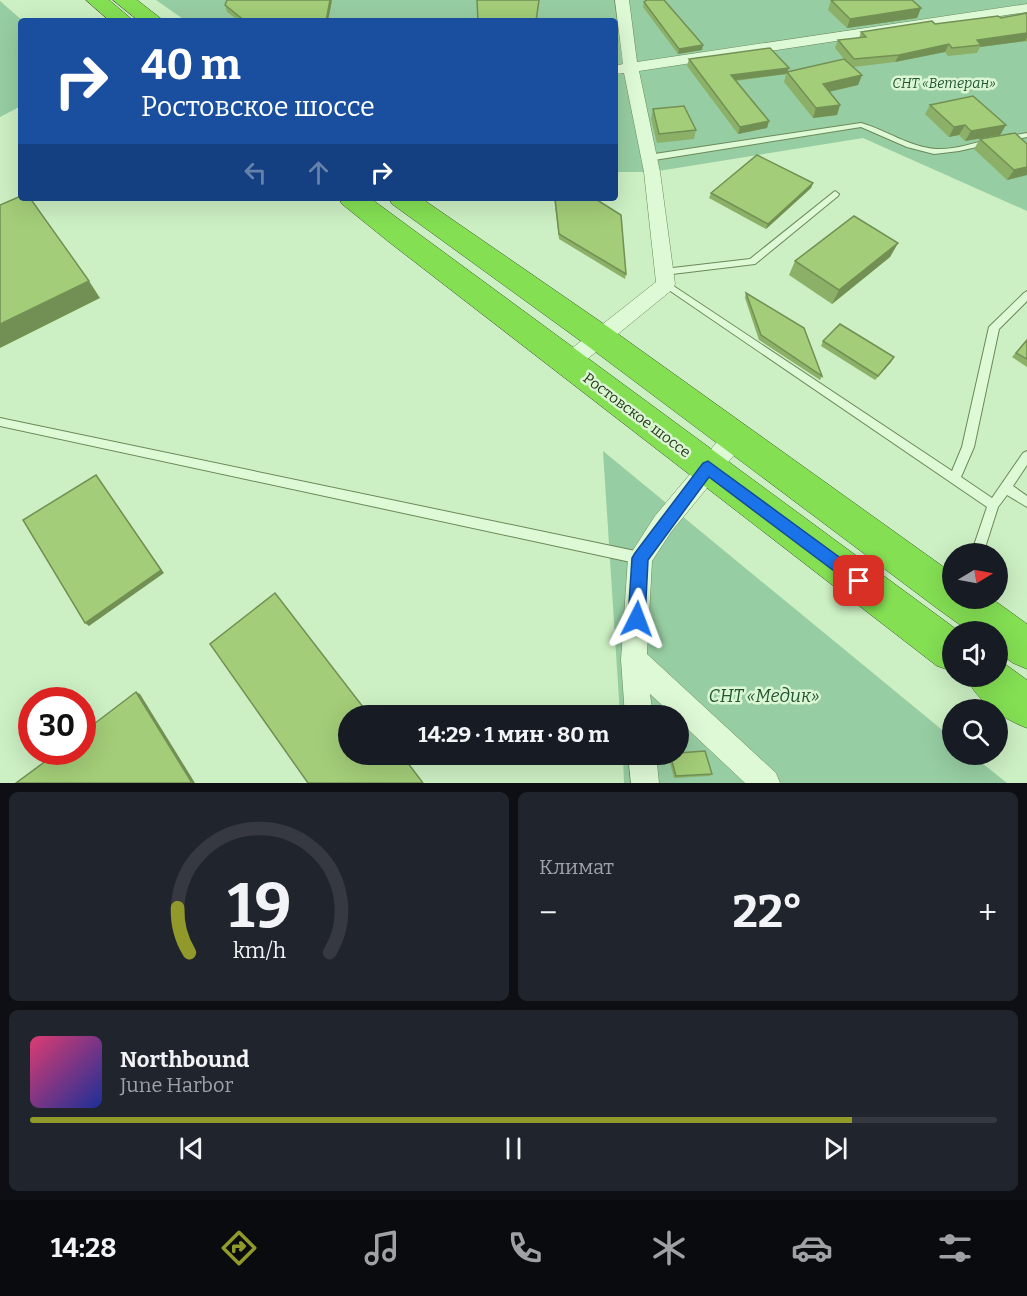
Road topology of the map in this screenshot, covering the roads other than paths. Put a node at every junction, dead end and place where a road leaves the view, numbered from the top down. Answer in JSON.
{"nodes":[{"id":1,"x":96,"y":0,"type":"edge"},
{"id":2,"x":123,"y":0,"type":"edge"},
{"id":3,"x":622,"y":0,"type":"edge"},
{"id":4,"x":1027,"y":8,"type":"edge"},
{"id":5,"x":119,"y":18,"type":"edge"},
{"id":6,"x":149,"y":18,"type":"edge"},
{"id":7,"x":631,"y":69,"type":"junction"},
{"id":8,"x":618,"y":70,"type":"edge"},
{"id":9,"x":1027,"y":135,"type":"edge"},
{"id":10,"x":648,"y":158,"type":"junction"},
{"id":11,"x":835,"y":194,"type":"dead end"},
{"id":12,"x":356,"y":201,"type":"edge"},
{"id":13,"x":406,"y":201,"type":"edge"},
{"id":14,"x":665,"y":278,"type":"junction"},
{"id":15,"x":1027,"y":295,"type":"edge"},
{"id":16,"x":600,"y":338,"type":"junction"},
{"id":17,"x":568,"y":363,"type":"junction"},
{"id":18,"x":0,"y":422,"type":"edge"},
{"id":19,"x":735,"y":437,"type":"junction"},
{"id":20,"x":1027,"y":456,"type":"edge"},
{"id":21,"x":708,"y":468,"type":"junction"},
{"id":22,"x":955,"y":479,"type":"junction"},
{"id":23,"x":1005,"y":487,"type":"junction"},
{"id":24,"x":1027,"y":502,"type":"edge"},
{"id":25,"x":993,"y":505,"type":"junction"},
{"id":26,"x":981,"y":543,"type":"edge"},
{"id":27,"x":640,"y":558,"type":"junction"},
{"id":28,"x":942,"y":585,"type":"edge"},
{"id":29,"x":975,"y":609,"type":"edge"},
{"id":30,"x":942,"y":644,"type":"edge"},
{"id":31,"x":1027,"y":649,"type":"edge"},
{"id":32,"x":634,"y":660,"type":"junction"},
{"id":33,"x":1001,"y":687,"type":"edge"},
{"id":34,"x":638,"y":705,"type":"edge"},
{"id":35,"x":1027,"y":707,"type":"edge"},
{"id":36,"x":643,"y":765,"type":"edge"},
{"id":37,"x":645,"y":783,"type":"edge"},
{"id":38,"x":766,"y":783,"type":"edge"}],
"edges":[{"from":1,"to":5,"type":"highway"},
{"from":2,"to":6,"type":"highway"},
{"from":3,"to":7,"type":"street"},
{"from":4,"to":7,"type":"street"},
{"from":7,"to":8,"type":"street"},
{"from":7,"to":10,"type":"street"},
{"from":9,"to":10,"type":"lane"},
{"from":10,"to":14,"type":"street"},
{"from":11,"to":14,"type":"lane"},
{"from":12,"to":17,"type":"highway","name":"Ростовское шоссе"},
{"from":13,"to":16,"type":"highway"},
{"from":14,"to":16,"type":"street"},
{"from":14,"to":22,"type":"lane"},
{"from":15,"to":22,"type":"lane"},
{"from":16,"to":17,"type":"street"},
{"from":16,"to":19,"type":"highway"},
{"from":17,"to":21,"type":"highway","name":"Ростовское шоссе"},
{"from":18,"to":27,"type":"lane"},
{"from":19,"to":21,"type":"street"},
{"from":19,"to":28,"type":"highway"},
{"from":20,"to":23,"type":"lane"},
{"from":21,"to":27,"type":"street"},
{"from":21,"to":30,"type":"highway","name":"Ростовское шоссе"},
{"from":22,"to":25,"type":"lane"},
{"from":23,"to":24,"type":"lane"},
{"from":23,"to":25,"type":"lane"},
{"from":25,"to":26,"type":"lane"},
{"from":27,"to":32,"type":"street"},
{"from":29,"to":31,"type":"highway"},
{"from":32,"to":34,"type":"street"},
{"from":32,"to":38,"type":"street"},
{"from":33,"to":35,"type":"highway"},
{"from":36,"to":37,"type":"street"}]}
